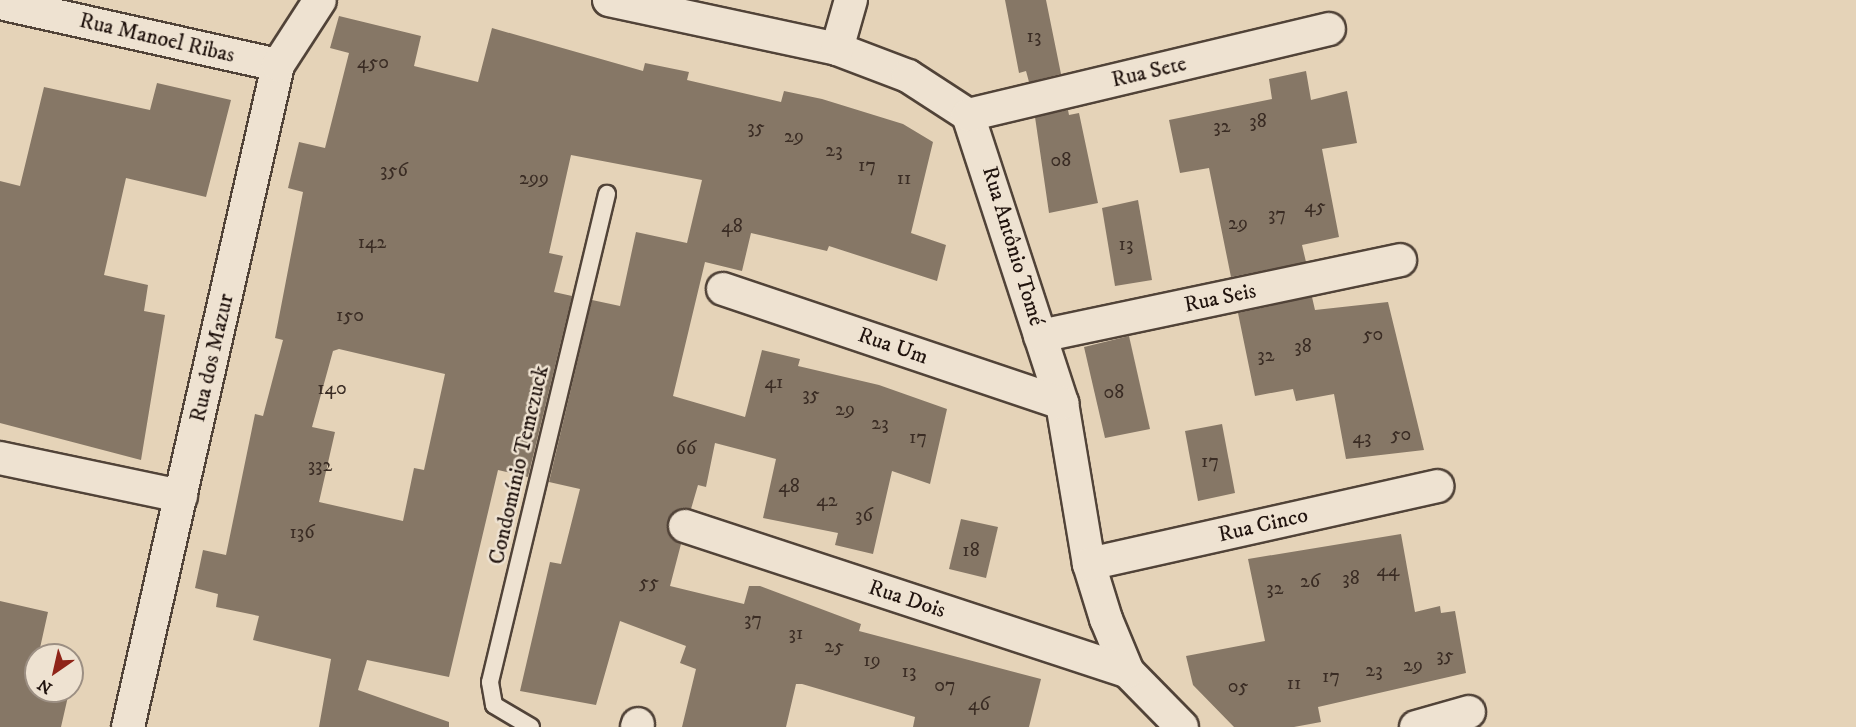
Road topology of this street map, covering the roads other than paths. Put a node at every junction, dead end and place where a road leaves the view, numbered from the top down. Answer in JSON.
{"nodes":[{"id":1,"x":320,"y":0,"type":"edge"},
{"id":2,"x":609,"y":0,"type":"edge"},
{"id":3,"x":851,"y":0,"type":"edge"},
{"id":4,"x":0,"y":3,"type":"edge"},
{"id":5,"x":1329,"y":28,"type":"dead end"},
{"id":6,"x":837,"y":49,"type":"junction"},
{"id":7,"x":278,"y":66,"type":"junction"},
{"id":8,"x":968,"y":115,"type":"junction"},
{"id":9,"x":607,"y":194,"type":"dead end"},
{"id":10,"x":1400,"y":260,"type":"dead end"},
{"id":11,"x":723,"y":289,"type":"dead end"},
{"id":12,"x":1040,"y":336,"type":"junction"},
{"id":13,"x":1062,"y":403,"type":"junction"},
{"id":14,"x":0,"y":458,"type":"edge"},
{"id":15,"x":1437,"y":486,"type":"dead end"},
{"id":16,"x":181,"y":496,"type":"junction"},
{"id":17,"x":685,"y":526,"type":"dead end"},
{"id":18,"x":1089,"y":564,"type":"junction"},
{"id":19,"x":1128,"y":672,"type":"junction"},
{"id":20,"x":1469,"y":712,"type":"dead end"},
{"id":21,"x":128,"y":727,"type":"edge"},
{"id":22,"x":531,"y":727,"type":"edge"},
{"id":23,"x":1182,"y":727,"type":"edge"},
{"id":24,"x":1416,"y":727,"type":"edge"}],
"edges":[{"from":1,"to":7,"type":"street","name":"Rua dos Mazur"},
{"from":2,"to":6,"type":"street"},
{"from":3,"to":6,"type":"street"},
{"from":4,"to":7,"type":"street","name":"Rua Manoel Ribas"},
{"from":5,"to":8,"type":"street","name":"Rua Sete"},
{"from":6,"to":8,"type":"street"},
{"from":7,"to":16,"type":"street","name":"Rua dos Mazur"},
{"from":8,"to":12,"type":"street","name":"Rua Antônio Tomé"},
{"from":9,"to":22,"type":"lane","name":"Condomínio Temczuck"},
{"from":10,"to":12,"type":"street","name":"Rua Seis"},
{"from":11,"to":13,"type":"street","name":"Rua Um"},
{"from":12,"to":13,"type":"street","name":"Rua Antônio Tomé"},
{"from":13,"to":18,"type":"street","name":"Rua Antônio Tomé"},
{"from":14,"to":16,"type":"street"},
{"from":15,"to":18,"type":"street","name":"Rua Cinco"},
{"from":16,"to":21,"type":"street","name":"Rua dos Mazur"},
{"from":17,"to":19,"type":"street","name":"Rua Dois"},
{"from":18,"to":19,"type":"street","name":"Rua Antônio Tomé"},
{"from":19,"to":23,"type":"street","name":"Rua Antônio Tomé"},
{"from":20,"to":24,"type":"street"}]}
